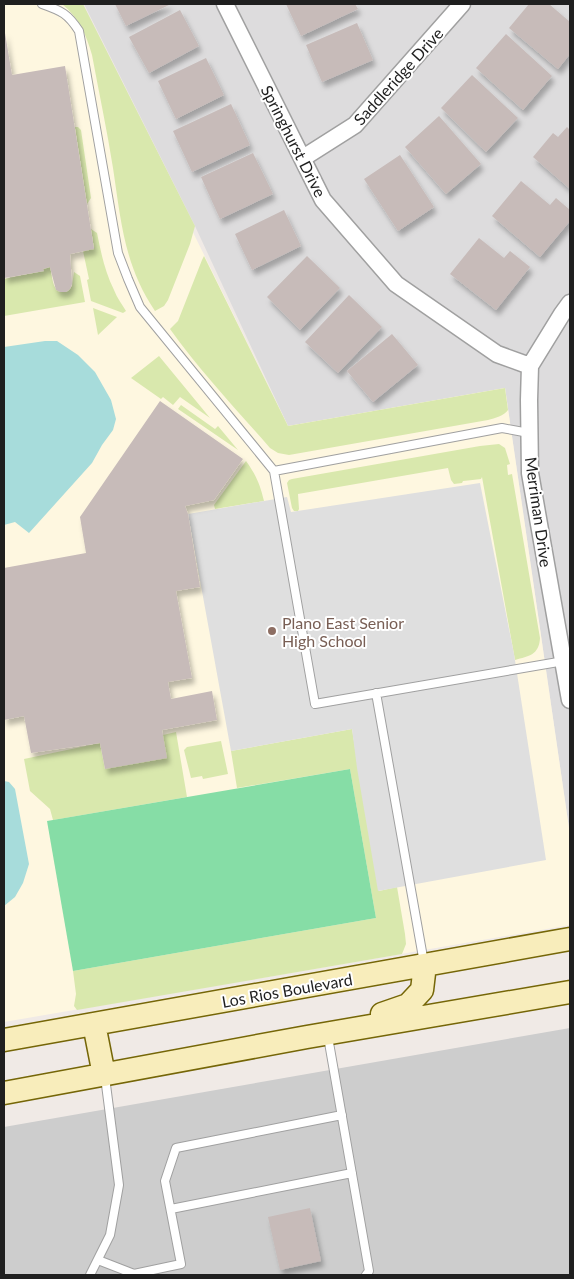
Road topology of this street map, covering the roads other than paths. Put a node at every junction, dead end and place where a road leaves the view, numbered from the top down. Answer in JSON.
{"nodes":[{"id":1,"x":42,"y":4,"type":"edge"},
{"id":2,"x":224,"y":4,"type":"edge"},
{"id":3,"x":462,"y":4,"type":"edge"},
{"id":4,"x":303,"y":158,"type":"junction"},
{"id":5,"x":570,"y":303,"type":"edge"},
{"id":6,"x":530,"y":366,"type":"junction"},
{"id":7,"x":529,"y":433,"type":"junction"},
{"id":8,"x":274,"y":471,"type":"junction"},
{"id":9,"x":564,"y":661,"type":"junction"},
{"id":10,"x":376,"y":694,"type":"junction"},
{"id":11,"x":570,"y":700,"type":"edge"},
{"id":12,"x":570,"y":939,"type":"edge"},
{"id":13,"x":424,"y":965,"type":"junction"},
{"id":14,"x":570,"y":992,"type":"edge"},
{"id":15,"x":94,"y":1024,"type":"junction"},
{"id":16,"x":317,"y":1036,"type":"junction"},
{"id":17,"x":4,"y":1040,"type":"edge"},
{"id":18,"x":104,"y":1075,"type":"junction"},
{"id":19,"x":4,"y":1093,"type":"edge"},
{"id":20,"x":342,"y":1115,"type":"junction"},
{"id":21,"x":352,"y":1173,"type":"junction"},
{"id":22,"x":170,"y":1209,"type":"junction"},
{"id":23,"x":98,"y":1260,"type":"junction"},
{"id":24,"x":90,"y":1275,"type":"edge"},
{"id":25,"x":366,"y":1275,"type":"edge"}],
"edges":[{"from":1,"to":8,"type":"lane"},
{"from":2,"to":4,"type":"street","name":"Springhurst Drive"},
{"from":3,"to":4,"type":"street","name":"Saddleridge Drive"},
{"from":4,"to":6,"type":"street","name":"Springhurst Drive"},
{"from":5,"to":6,"type":"street","name":"Merriman Drive"},
{"from":6,"to":7,"type":"street","name":"Merriman Drive"},
{"from":7,"to":8,"type":"lane"},
{"from":7,"to":9,"type":"street","name":"Merriman Drive"},
{"from":8,"to":10,"type":"lane"},
{"from":9,"to":10,"type":"lane"},
{"from":9,"to":11,"type":"street","name":"Merriman Drive"},
{"from":10,"to":13,"type":"lane"},
{"from":12,"to":13,"type":"main road","name":"Los Rios Boulevard"},
{"from":13,"to":15,"type":"main road","name":"Los Rios Boulevard"},
{"from":13,"to":16,"type":"main road"},
{"from":14,"to":16,"type":"main road"},
{"from":15,"to":17,"type":"main road","name":"Los Rios Boulevard"},
{"from":15,"to":18,"type":"main road"},
{"from":16,"to":18,"type":"main road"},
{"from":16,"to":20,"type":"lane"},
{"from":18,"to":19,"type":"main road"},
{"from":18,"to":23,"type":"lane"},
{"from":20,"to":21,"type":"lane"},
{"from":20,"to":22,"type":"lane"},
{"from":21,"to":22,"type":"lane"},
{"from":21,"to":25,"type":"lane"},
{"from":22,"to":23,"type":"lane"},
{"from":23,"to":24,"type":"lane"}]}
